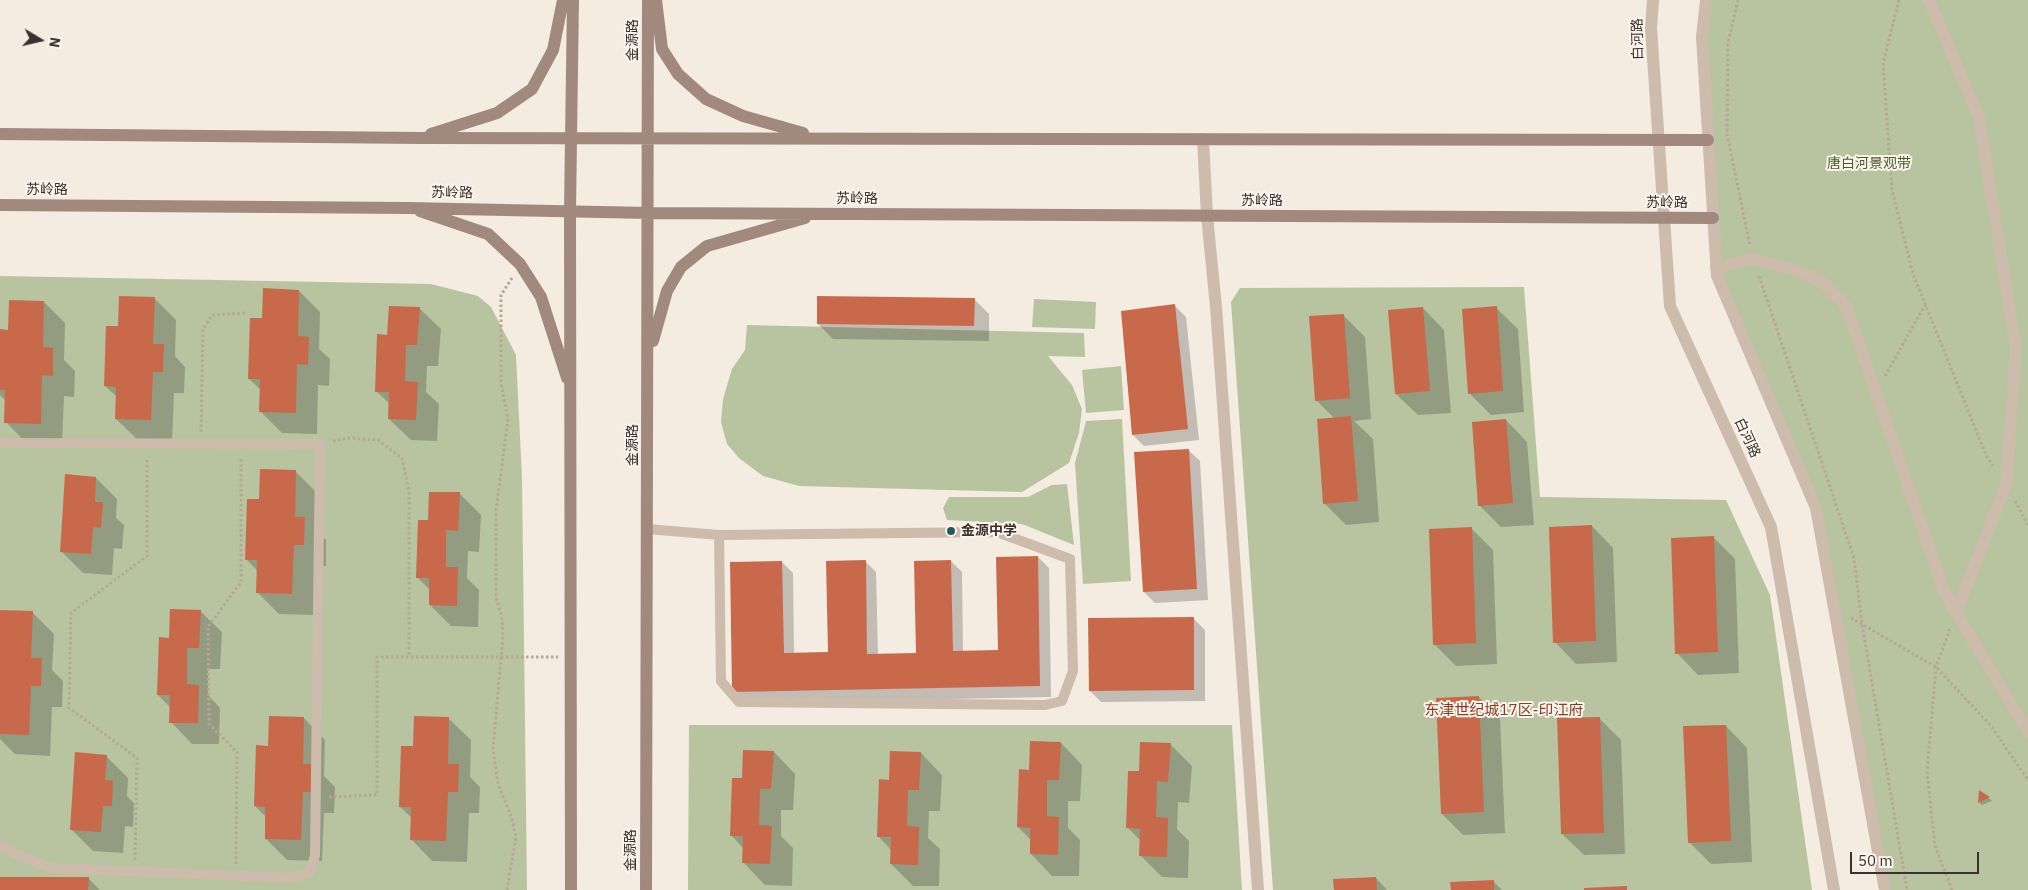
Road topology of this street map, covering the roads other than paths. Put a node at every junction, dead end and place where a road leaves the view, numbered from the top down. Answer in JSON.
{"nodes":[{"id":1,"x":563,"y":0,"type":"edge"},
{"id":2,"x":573,"y":0,"type":"edge"},
{"id":3,"x":648,"y":0,"type":"edge"},
{"id":4,"x":656,"y":0,"type":"edge"},
{"id":5,"x":1653,"y":0,"type":"edge"},
{"id":6,"x":1706,"y":0,"type":"edge"},
{"id":7,"x":1929,"y":0,"type":"edge"},
{"id":8,"x":0,"y":134,"type":"edge"},
{"id":9,"x":648,"y":137,"type":"junction"},
{"id":10,"x":820,"y":137,"type":"junction"},
{"id":11,"x":419,"y":138,"type":"junction"},
{"id":12,"x":571,"y":138,"type":"junction"},
{"id":13,"x":1203,"y":139,"type":"junction"},
{"id":14,"x":1658,"y":140,"type":"junction"},
{"id":15,"x":1708,"y":140,"type":"junction"},
{"id":16,"x":0,"y":205,"type":"edge"},
{"id":17,"x":408,"y":208,"type":"junction"},
{"id":18,"x":570,"y":210,"type":"junction"},
{"id":19,"x":649,"y":213,"type":"junction"},
{"id":20,"x":819,"y":214,"type":"junction"},
{"id":21,"x":1207,"y":216,"type":"junction"},
{"id":22,"x":1664,"y":218,"type":"junction"},
{"id":23,"x":1713,"y":218,"type":"junction"},
{"id":24,"x":1716,"y":267,"type":"junction"},
{"id":25,"x":648,"y":373,"type":"junction"},
{"id":26,"x":570,"y":390,"type":"junction"},
{"id":27,"x":0,"y":443,"type":"edge"},
{"id":28,"x":647,"y":530,"type":"junction"},
{"id":29,"x":719,"y":535,"type":"junction"},
{"id":30,"x":1956,"y":612,"type":"junction"},
{"id":31,"x":2028,"y":732,"type":"edge"},
{"id":32,"x":0,"y":844,"type":"edge"},
{"id":33,"x":571,"y":890,"type":"edge"},
{"id":34,"x":646,"y":890,"type":"edge"},
{"id":35,"x":1258,"y":890,"type":"edge"},
{"id":36,"x":1834,"y":890,"type":"edge"},
{"id":37,"x":1885,"y":890,"type":"edge"}],
"edges":[{"from":1,"to":11,"type":"main road"},
{"from":2,"to":12,"type":"main road"},
{"from":3,"to":9,"type":"main road","name":"金源路"},
{"from":4,"to":10,"type":"main road"},
{"from":5,"to":14,"type":"street","name":"白河路"},
{"from":6,"to":15,"type":"street"},
{"from":7,"to":30,"type":"street"},
{"from":8,"to":11,"type":"main road"},
{"from":9,"to":10,"type":"main road"},
{"from":9,"to":12,"type":"main road"},
{"from":9,"to":19,"type":"main road","name":"金源路"},
{"from":10,"to":13,"type":"main road"},
{"from":11,"to":12,"type":"main road"},
{"from":12,"to":18,"type":"main road"},
{"from":13,"to":14,"type":"main road"},
{"from":13,"to":21,"type":"street"},
{"from":14,"to":15,"type":"main road"},
{"from":14,"to":22,"type":"street","name":"白河路"},
{"from":15,"to":23,"type":"street"},
{"from":16,"to":17,"type":"main road","name":"苏岭路"},
{"from":17,"to":18,"type":"main road","name":"苏岭路"},
{"from":17,"to":26,"type":"main road"},
{"from":18,"to":19,"type":"main road","name":"苏岭路"},
{"from":18,"to":26,"type":"main road"},
{"from":19,"to":20,"type":"main road","name":"苏岭路"},
{"from":19,"to":25,"type":"main road","name":"金源路"},
{"from":20,"to":21,"type":"main road","name":"苏岭路"},
{"from":20,"to":25,"type":"main road"},
{"from":21,"to":22,"type":"main road","name":"苏岭路"},
{"from":21,"to":35,"type":"street"},
{"from":22,"to":23,"type":"main road","name":"苏岭路"},
{"from":22,"to":36,"type":"street","name":"白河路"},
{"from":23,"to":24,"type":"street"},
{"from":24,"to":30,"type":"street"},
{"from":24,"to":37,"type":"street"},
{"from":25,"to":28,"type":"main road","name":"金源路"},
{"from":26,"to":33,"type":"main road"},
{"from":27,"to":32,"type":"lane"},
{"from":28,"to":29,"type":"lane"},
{"from":28,"to":34,"type":"main road","name":"金源路"},
{"from":29,"to":29,"type":"lane"},
{"from":30,"to":31,"type":"street"}]}
